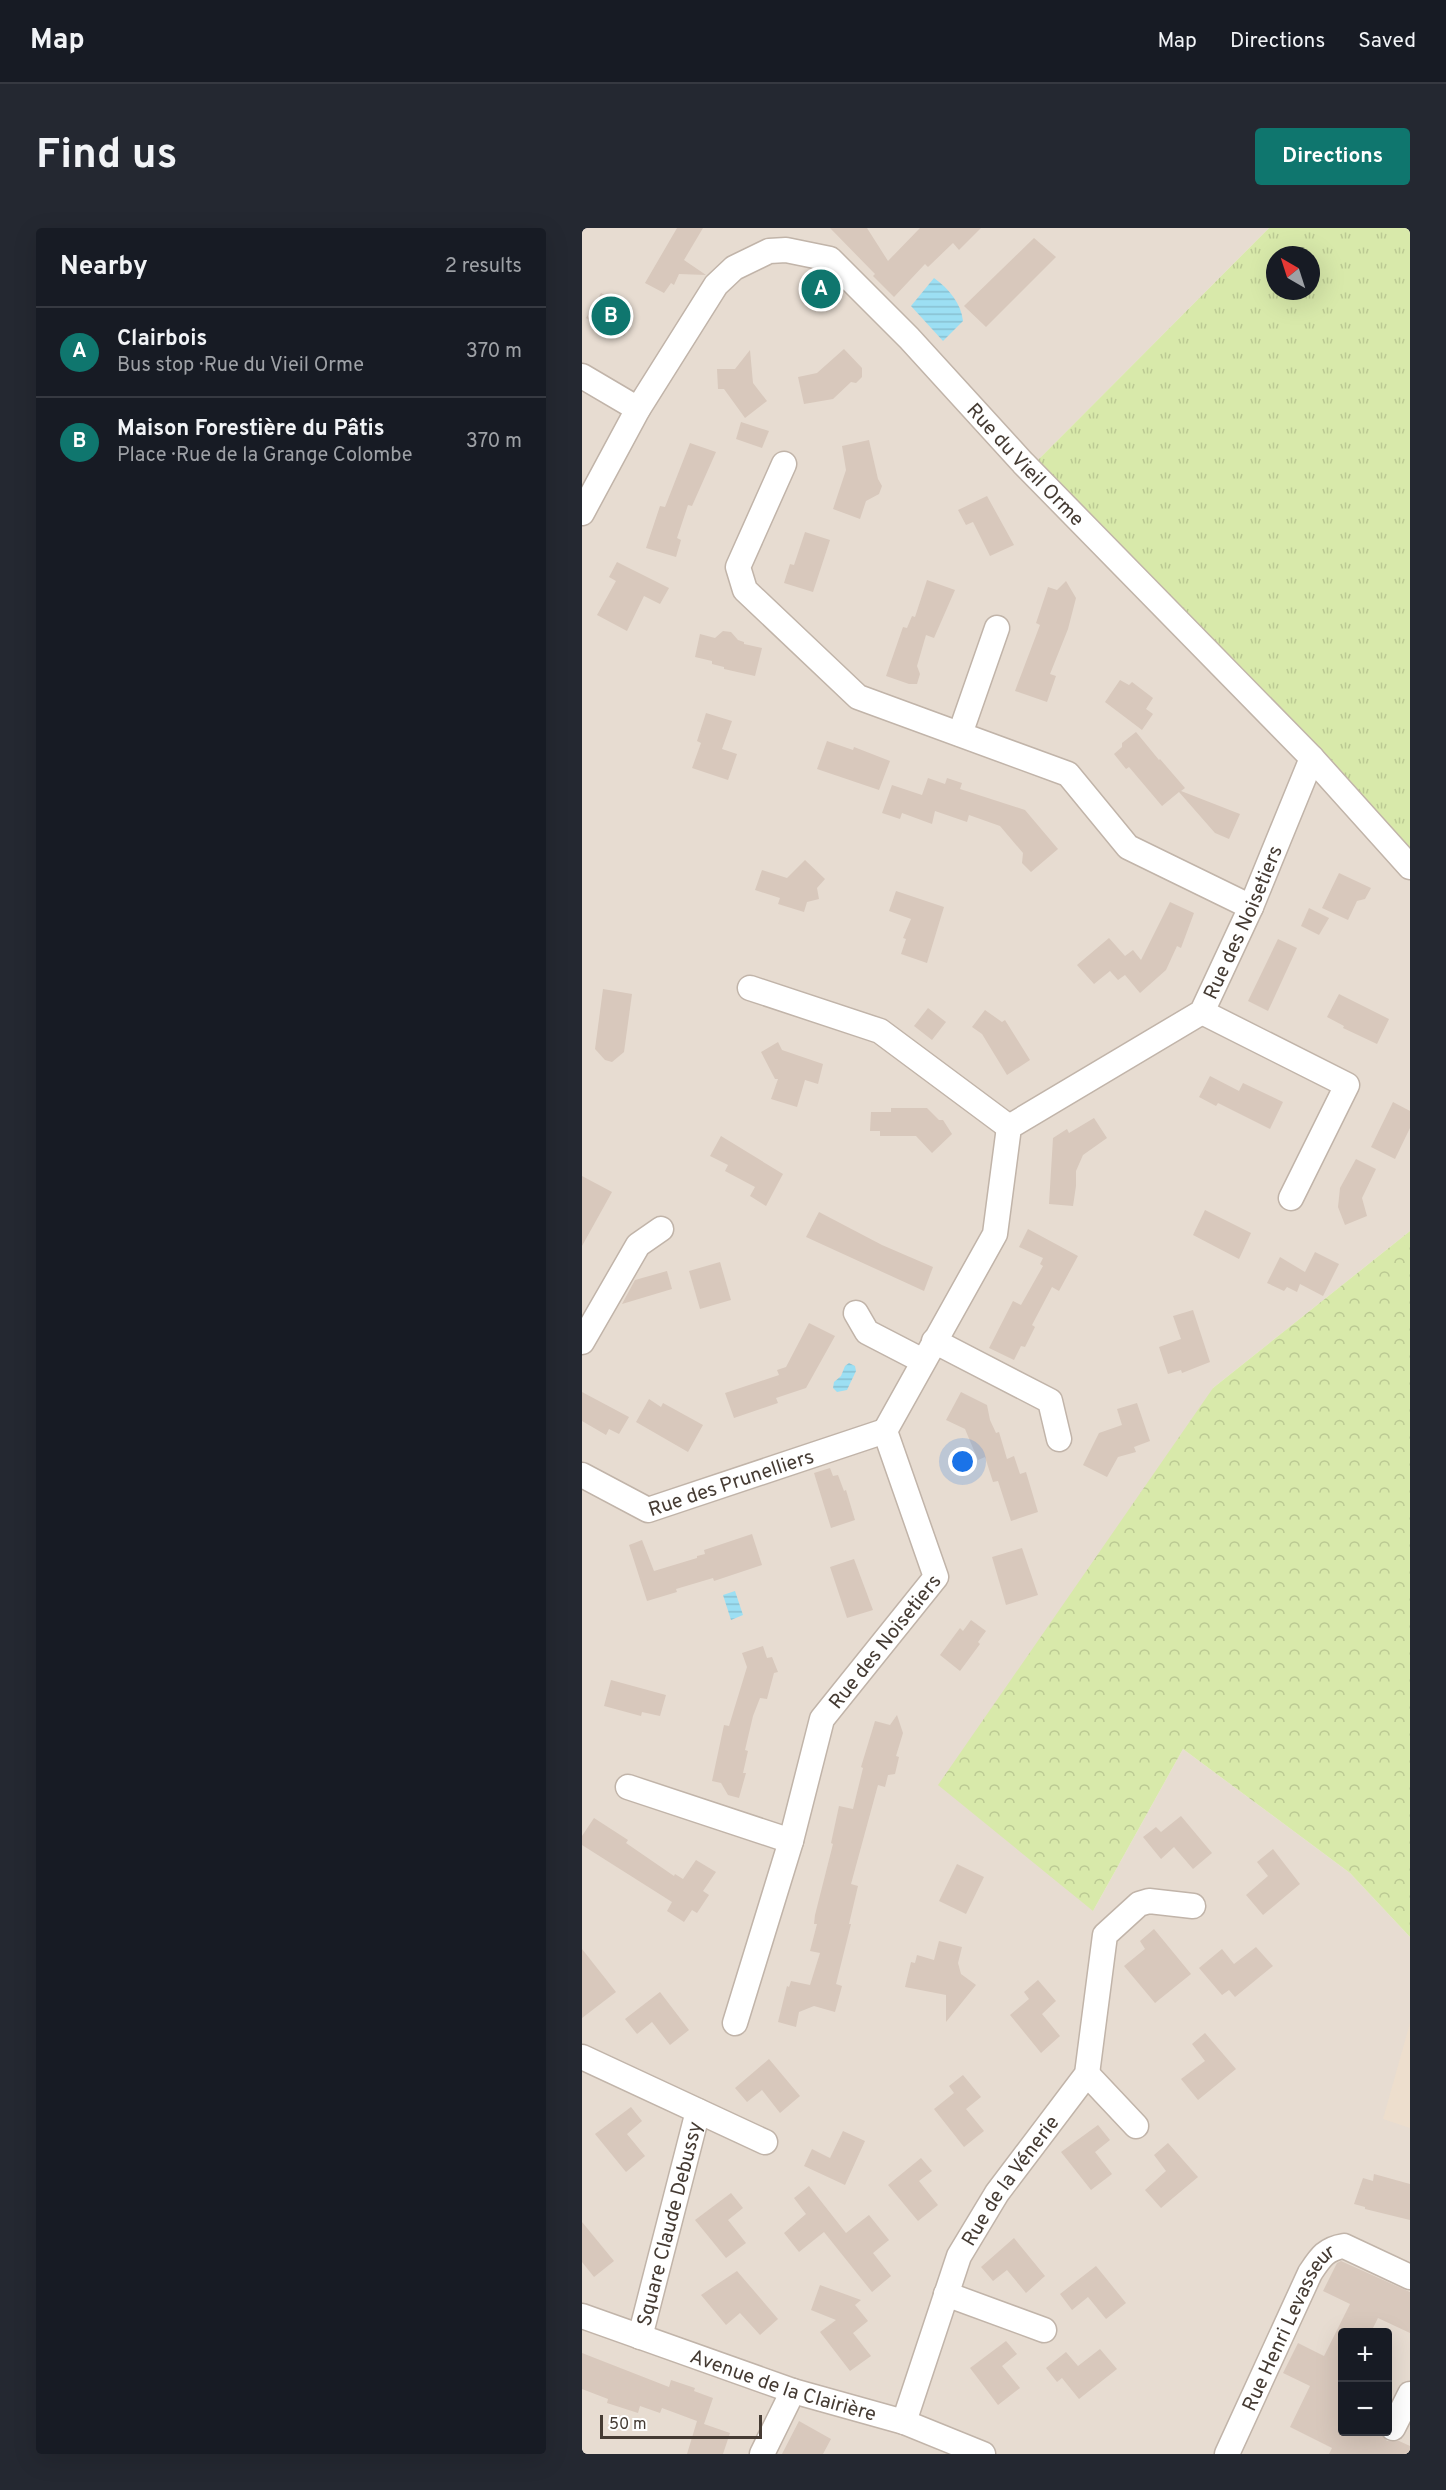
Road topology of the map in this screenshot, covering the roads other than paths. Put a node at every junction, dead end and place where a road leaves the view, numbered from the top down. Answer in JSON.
{"nodes":[{"id":1,"x":582,"y":376,"type":"edge"},
{"id":2,"x":638,"y":409,"type":"junction"},
{"id":3,"x":784,"y":464,"type":"dead end"},
{"id":4,"x":582,"y":513,"type":"edge"},
{"id":5,"x":997,"y":628,"type":"dead end"},
{"id":6,"x":960,"y":734,"type":"junction"},
{"id":7,"x":1312,"y":758,"type":"junction"},
{"id":8,"x":1410,"y":867,"type":"edge"},
{"id":9,"x":1251,"y":907,"type":"junction"},
{"id":10,"x":750,"y":988,"type":"dead end"},
{"id":11,"x":1202,"y":1012,"type":"junction"},
{"id":12,"x":1009,"y":1127,"type":"junction"},
{"id":13,"x":1291,"y":1198,"type":"dead end"},
{"id":14,"x":661,"y":1228,"type":"dead end"},
{"id":15,"x":856,"y":1313,"type":"dead end"},
{"id":16,"x":582,"y":1342,"type":"edge"},
{"id":17,"x":928,"y":1351,"type":"junction"},
{"id":18,"x":885,"y":1431,"type":"junction"},
{"id":19,"x":1059,"y":1439,"type":"dead end"},
{"id":20,"x":582,"y":1475,"type":"edge"},
{"id":21,"x":628,"y":1787,"type":"dead end"},
{"id":22,"x":791,"y":1841,"type":"junction"},
{"id":23,"x":1193,"y":1906,"type":"dead end"},
{"id":24,"x":735,"y":2023,"type":"dead end"},
{"id":25,"x":582,"y":2057,"type":"edge"},
{"id":26,"x":1087,"y":2074,"type":"junction"},
{"id":27,"x":698,"y":2110,"type":"junction"},
{"id":28,"x":1136,"y":2126,"type":"dead end"},
{"id":29,"x":765,"y":2142,"type":"dead end"},
{"id":30,"x":1410,"y":2277,"type":"edge"},
{"id":31,"x":946,"y":2294,"type":"junction"},
{"id":32,"x":582,"y":2316,"type":"edge"},
{"id":33,"x":1044,"y":2330,"type":"dead end"},
{"id":34,"x":640,"y":2337,"type":"junction"},
{"id":35,"x":793,"y":2391,"type":"junction"},
{"id":36,"x":1410,"y":2394,"type":"edge"},
{"id":37,"x":904,"y":2422,"type":"junction"},
{"id":38,"x":1393,"y":2428,"type":"dead end"},
{"id":39,"x":762,"y":2454,"type":"edge"},
{"id":40,"x":983,"y":2454,"type":"edge"},
{"id":41,"x":1227,"y":2454,"type":"edge"}],
"edges":[{"from":1,"to":2,"type":"street"},
{"from":2,"to":4,"type":"street","name":"Rue du Vieil Orme"},
{"from":2,"to":7,"type":"street","name":"Rue du Vieil Orme"},
{"from":3,"to":6,"type":"street"},
{"from":5,"to":6,"type":"street"},
{"from":6,"to":9,"type":"street"},
{"from":7,"to":8,"type":"street","name":"Rue du Vieil Orme"},
{"from":7,"to":9,"type":"street","name":"Rue des Noisetiers"},
{"from":9,"to":11,"type":"street","name":"Rue des Noisetiers"},
{"from":10,"to":12,"type":"street"},
{"from":11,"to":12,"type":"street","name":"Rue des Noisetiers"},
{"from":11,"to":13,"type":"street"},
{"from":12,"to":17,"type":"street"},
{"from":14,"to":16,"type":"street"},
{"from":15,"to":17,"type":"street"},
{"from":17,"to":18,"type":"street"},
{"from":17,"to":19,"type":"street"},
{"from":18,"to":20,"type":"street","name":"Rue des Prunelliers"},
{"from":18,"to":22,"type":"street","name":"Rue des Noisetiers"},
{"from":21,"to":22,"type":"street"},
{"from":22,"to":24,"type":"street","name":"Rue des Noisetiers"},
{"from":23,"to":26,"type":"street","name":"Rue de la Vénerie"},
{"from":25,"to":27,"type":"street","name":"Square Claude Debussy"},
{"from":26,"to":28,"type":"street"},
{"from":26,"to":31,"type":"street","name":"Rue de la Vénerie"},
{"from":27,"to":29,"type":"street","name":"Square Claude Debussy"},
{"from":27,"to":34,"type":"street","name":"Square Claude Debussy"},
{"from":30,"to":41,"type":"street","name":"Rue Henri Levasseur"},
{"from":31,"to":33,"type":"street"},
{"from":31,"to":37,"type":"street","name":"Rue de la Vénerie"},
{"from":32,"to":34,"type":"street","name":"Avenue de la Clairière"},
{"from":34,"to":35,"type":"street","name":"Avenue de la Clairière"},
{"from":35,"to":37,"type":"street","name":"Avenue de la Clairière"},
{"from":35,"to":39,"type":"street"},
{"from":36,"to":38,"type":"street"},
{"from":37,"to":40,"type":"street","name":"Avenue de la Clairière"}]}
